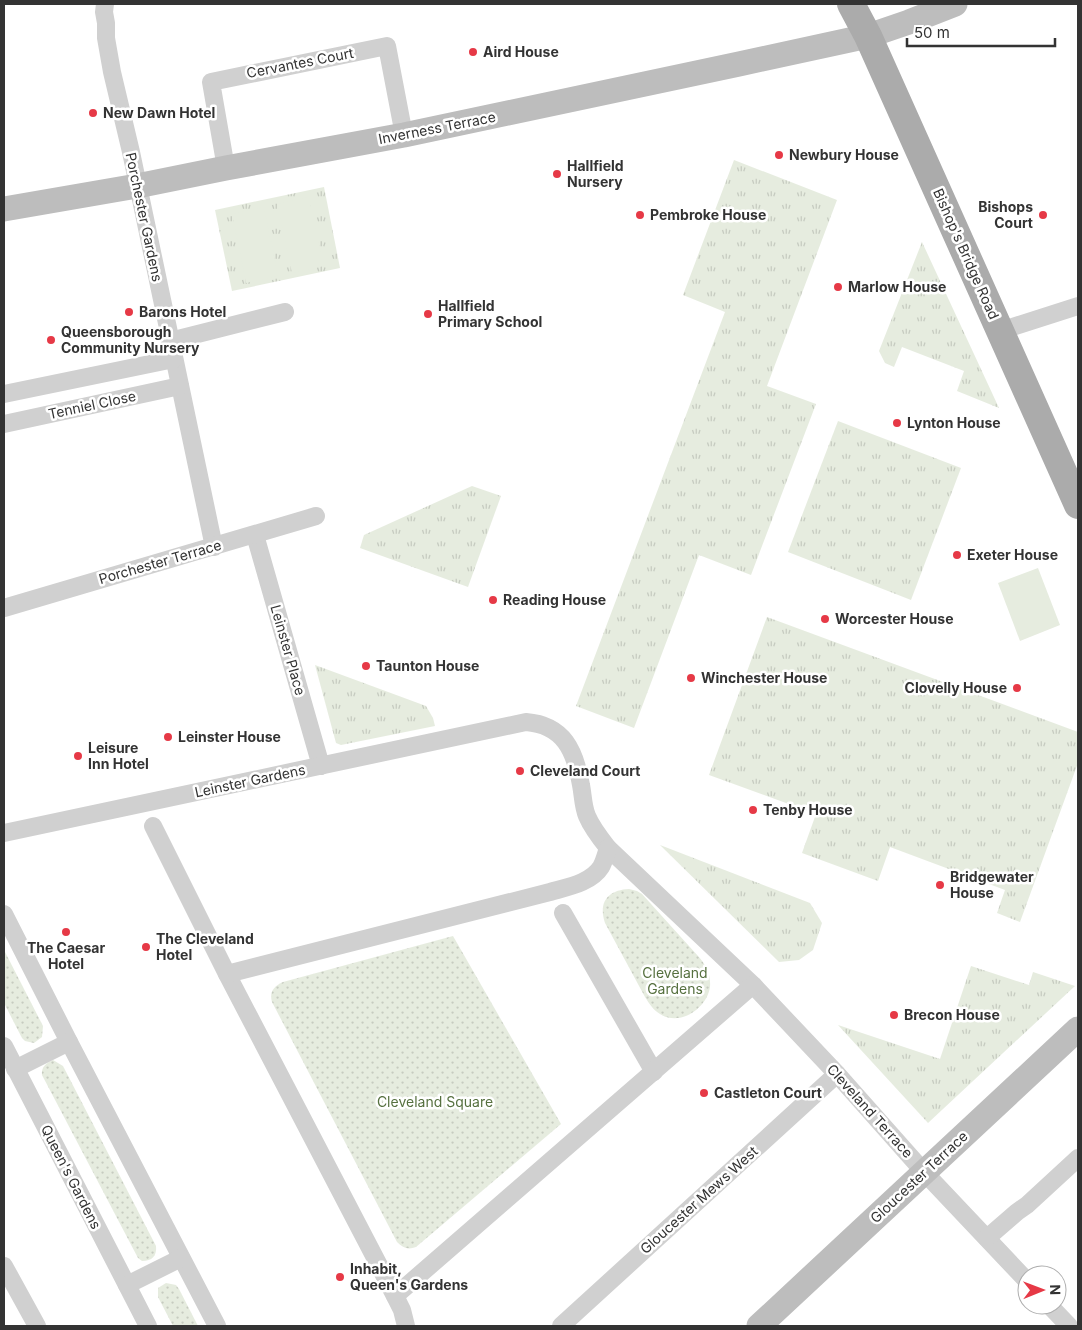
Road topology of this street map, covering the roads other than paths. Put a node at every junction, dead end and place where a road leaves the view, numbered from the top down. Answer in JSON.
{"nodes":[{"id":1,"x":105,"y":4,"type":"edge"},
{"id":2,"x":851,"y":4,"type":"edge"},
{"id":3,"x":955,"y":4,"type":"edge"},
{"id":4,"x":868,"y":36,"type":"junction"},
{"id":5,"x":404,"y":135,"type":"junction"},
{"id":6,"x":226,"y":168,"type":"junction"},
{"id":7,"x":137,"y":186,"type":"junction"},
{"id":8,"x":4,"y":209,"type":"edge"},
{"id":9,"x":1078,"y":306,"type":"edge"},
{"id":10,"x":285,"y":312,"type":"dead end"},
{"id":11,"x":1000,"y":331,"type":"junction"},
{"id":12,"x":170,"y":341,"type":"junction"},
{"id":13,"x":174,"y":359,"type":"junction"},
{"id":14,"x":180,"y":386,"type":"junction"},
{"id":15,"x":4,"y":394,"type":"edge"},
{"id":16,"x":4,"y":424,"type":"edge"},
{"id":17,"x":1077,"y":497,"type":"edge"},
{"id":18,"x":316,"y":516,"type":"dead end"},
{"id":19,"x":255,"y":535,"type":"junction"},
{"id":20,"x":214,"y":547,"type":"junction"},
{"id":21,"x":4,"y":608,"type":"edge"},
{"id":22,"x":320,"y":766,"type":"junction"},
{"id":23,"x":153,"y":826,"type":"dead end"},
{"id":24,"x":4,"y":834,"type":"edge"},
{"id":25,"x":608,"y":848,"type":"junction"},
{"id":26,"x":563,"y":913,"type":"dead end"},
{"id":27,"x":4,"y":914,"type":"edge"},
{"id":28,"x":227,"y":974,"type":"junction"},
{"id":29,"x":753,"y":985,"type":"junction"},
{"id":30,"x":1078,"y":1028,"type":"edge"},
{"id":31,"x":69,"y":1042,"type":"junction"},
{"id":32,"x":4,"y":1046,"type":"edge"},
{"id":33,"x":15,"y":1069,"type":"junction"},
{"id":34,"x":654,"y":1072,"type":"junction"},
{"id":35,"x":837,"y":1074,"type":"junction"},
{"id":36,"x":1078,"y":1158,"type":"edge"},
{"id":37,"x":924,"y":1172,"type":"junction"},
{"id":38,"x":987,"y":1238,"type":"junction"},
{"id":39,"x":181,"y":1258,"type":"junction"},
{"id":40,"x":4,"y":1266,"type":"edge"},
{"id":41,"x":1017,"y":1270,"type":"edge"},
{"id":42,"x":127,"y":1285,"type":"junction"},
{"id":43,"x":395,"y":1296,"type":"junction"},
{"id":44,"x":1059,"y":1315,"type":"edge"},
{"id":45,"x":37,"y":1326,"type":"edge"},
{"id":46,"x":148,"y":1326,"type":"edge"},
{"id":47,"x":217,"y":1326,"type":"edge"},
{"id":48,"x":406,"y":1326,"type":"edge"},
{"id":49,"x":561,"y":1326,"type":"edge"},
{"id":50,"x":759,"y":1326,"type":"edge"},
{"id":51,"x":1069,"y":1326,"type":"edge"}],
"edges":[{"from":1,"to":7,"type":"street","name":"Porchester Gardens"},
{"from":2,"to":4,"type":"main road","name":"Bishop's Bridge Road"},
{"from":3,"to":4,"type":"street","name":"Inverness Terrace"},
{"from":4,"to":5,"type":"street","name":"Inverness Terrace"},
{"from":4,"to":11,"type":"main road","name":"Bishop's Bridge Road"},
{"from":5,"to":6,"type":"street","name":"Inverness Terrace"},
{"from":5,"to":6,"type":"street","name":"Cervantes Court"},
{"from":6,"to":7,"type":"street","name":"Inverness Terrace"},
{"from":7,"to":8,"type":"street","name":"Inverness Terrace"},
{"from":7,"to":12,"type":"street","name":"Porchester Gardens"},
{"from":9,"to":11,"type":"street"},
{"from":10,"to":12,"type":"street"},
{"from":11,"to":17,"type":"main road","name":"Bishop's Bridge Road"},
{"from":12,"to":13,"type":"street","name":"Porchester Gardens"},
{"from":13,"to":14,"type":"street","name":"Porchester Gardens"},
{"from":13,"to":15,"type":"street"},
{"from":14,"to":16,"type":"street","name":"Tenniel Close"},
{"from":14,"to":20,"type":"street","name":"Porchester Gardens"},
{"from":18,"to":19,"type":"street","name":"Porchester Terrace"},
{"from":19,"to":20,"type":"street","name":"Porchester Terrace"},
{"from":19,"to":22,"type":"street","name":"Leinster Place"},
{"from":20,"to":21,"type":"street","name":"Porchester Terrace"},
{"from":22,"to":24,"type":"street","name":"Leinster Gardens"},
{"from":22,"to":25,"type":"street","name":"Leinster Gardens"},
{"from":23,"to":28,"type":"street"},
{"from":25,"to":28,"type":"street"},
{"from":25,"to":29,"type":"street"},
{"from":26,"to":34,"type":"street"},
{"from":27,"to":31,"type":"street"},
{"from":28,"to":43,"type":"street"},
{"from":29,"to":34,"type":"street"},
{"from":29,"to":35,"type":"street","name":"Cleveland Terrace"},
{"from":30,"to":37,"type":"street","name":"Gloucester Terrace"},
{"from":31,"to":33,"type":"street"},
{"from":31,"to":39,"type":"street"},
{"from":32,"to":33,"type":"street","name":"Queen's Gardens"},
{"from":33,"to":42,"type":"street","name":"Queen's Gardens"},
{"from":34,"to":43,"type":"street"},
{"from":35,"to":37,"type":"street","name":"Cleveland Terrace"},
{"from":35,"to":49,"type":"street","name":"Gloucester Mews West"},
{"from":36,"to":38,"type":"street"},
{"from":37,"to":38,"type":"street","name":"Cleveland Terrace"},
{"from":37,"to":50,"type":"street","name":"Gloucester Terrace"},
{"from":38,"to":41,"type":"street","name":"Cleveland Terrace"},
{"from":39,"to":42,"type":"street"},
{"from":39,"to":47,"type":"street"},
{"from":40,"to":45,"type":"street"},
{"from":42,"to":46,"type":"street","name":"Queen's Gardens"},
{"from":43,"to":48,"type":"street"},
{"from":44,"to":51,"type":"street"}]}
